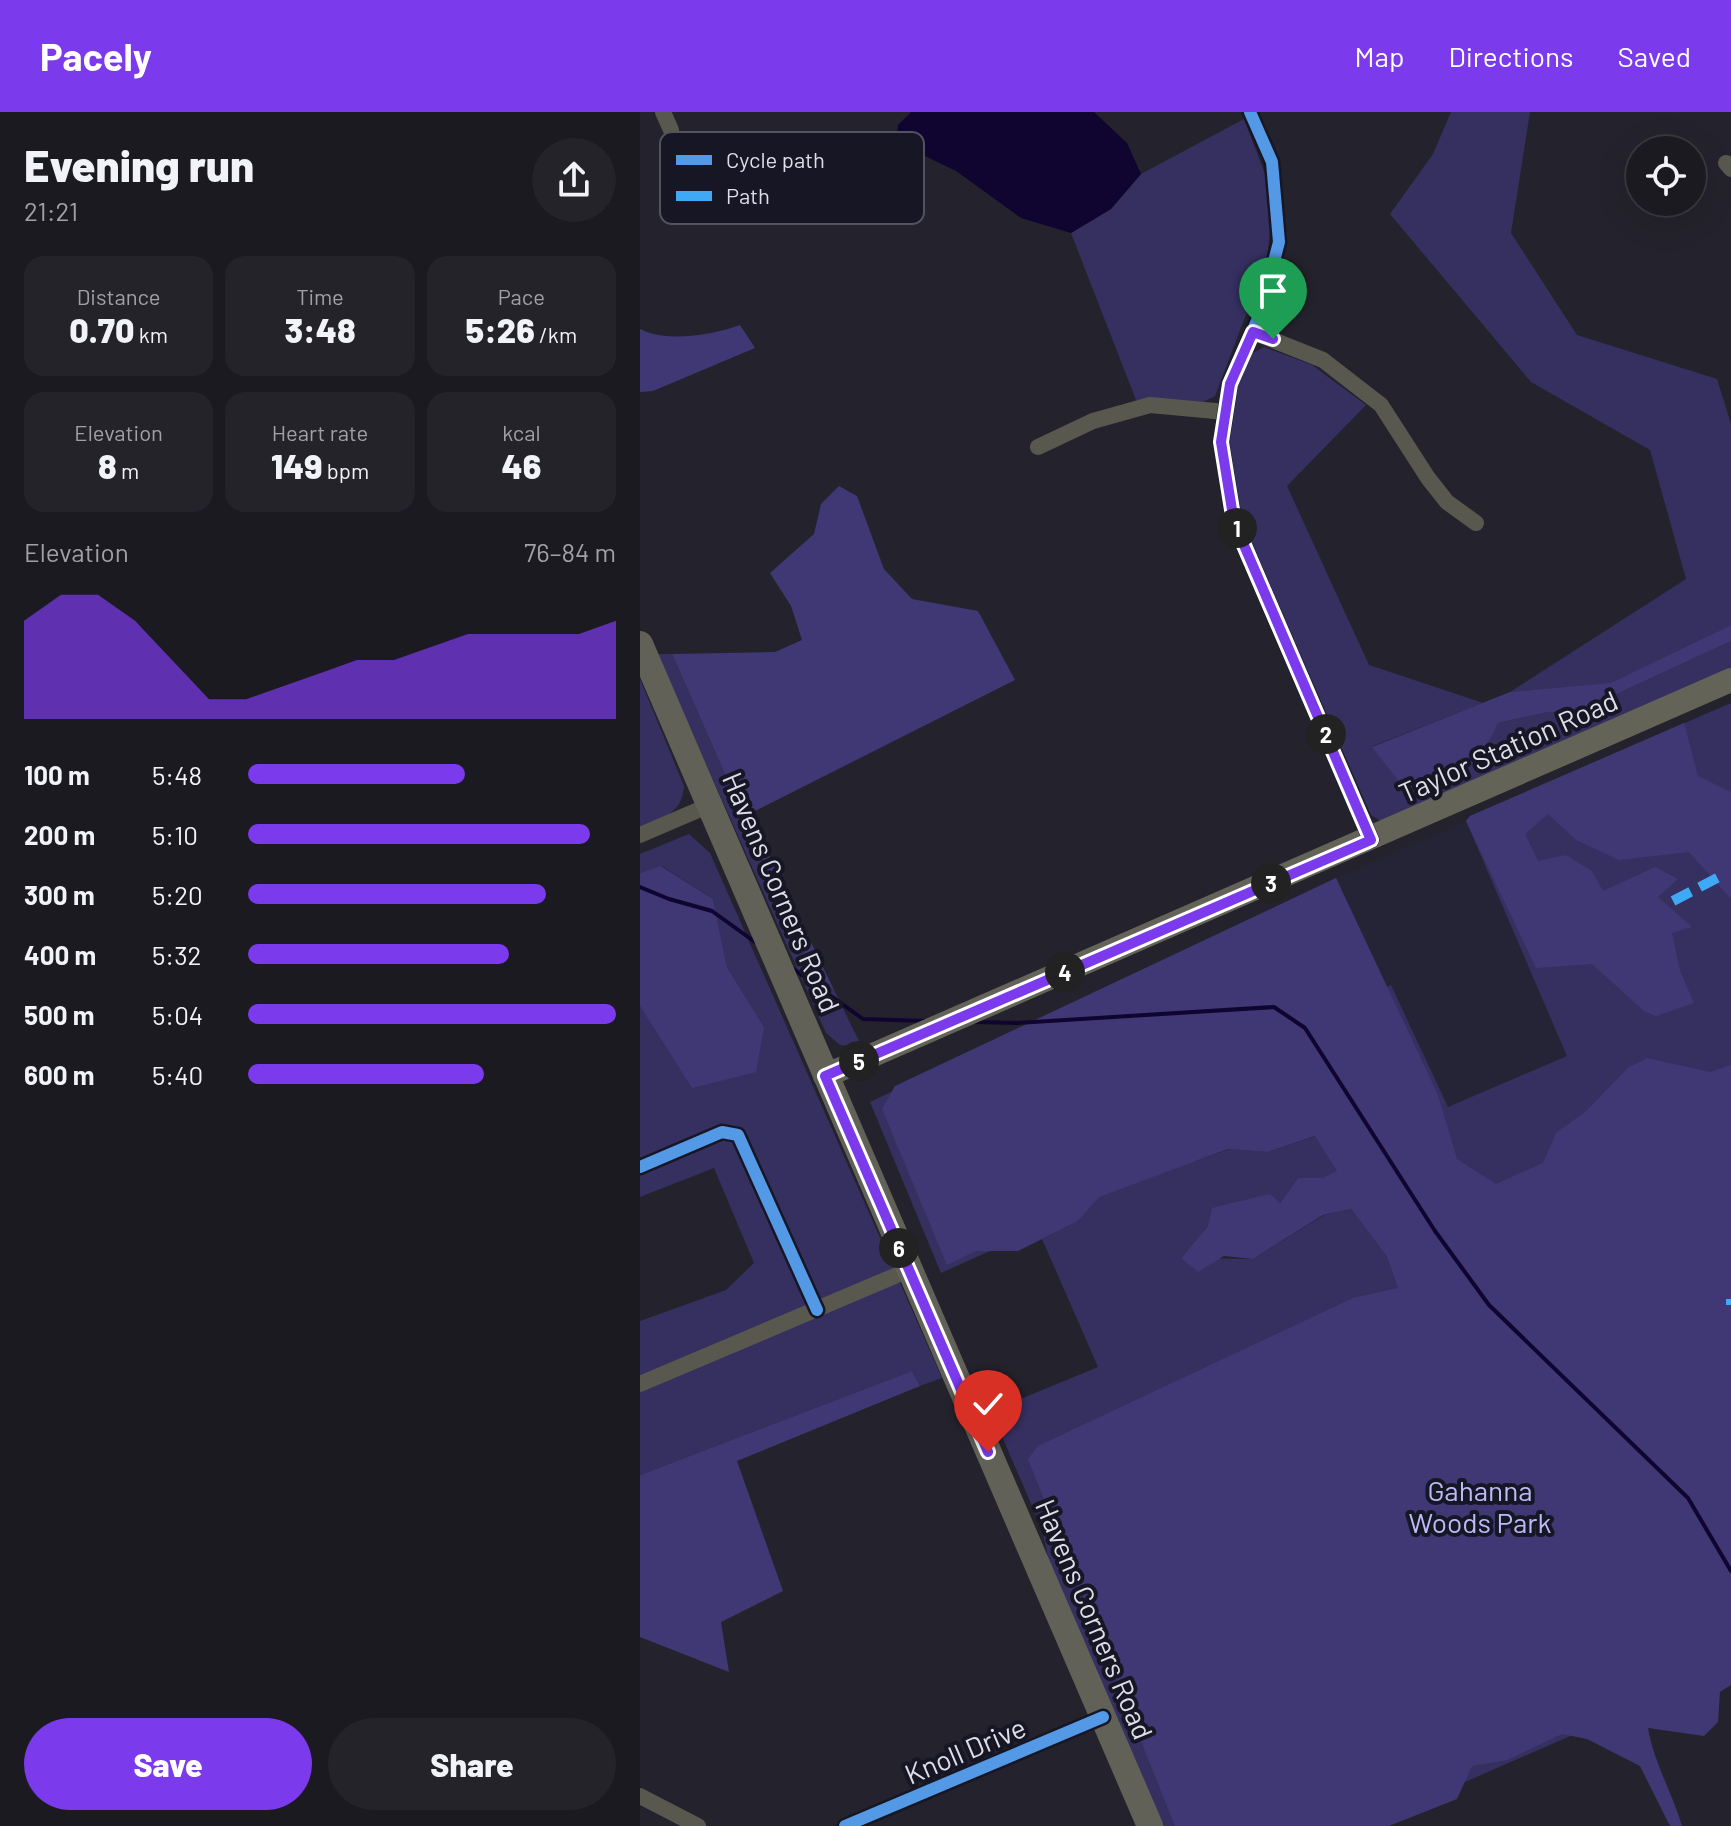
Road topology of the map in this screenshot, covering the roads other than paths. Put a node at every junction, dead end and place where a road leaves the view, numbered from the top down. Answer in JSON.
{"nodes":[{"id":1,"x":663,"y":112,"type":"edge"},
{"id":2,"x":1250,"y":112,"type":"edge"},
{"id":3,"x":671,"y":130,"type":"dead end"},
{"id":4,"x":1253,"y":332,"type":"junction"},
{"id":5,"x":1226,"y":412,"type":"junction"},
{"id":6,"x":1038,"y":447,"type":"dead end"},
{"id":7,"x":1476,"y":523,"type":"dead end"},
{"id":8,"x":640,"y":644,"type":"edge"},
{"id":9,"x":1731,"y":680,"type":"edge"},
{"id":10,"x":710,"y":805,"type":"junction"},
{"id":11,"x":640,"y":835,"type":"edge"},
{"id":12,"x":1371,"y":840,"type":"junction"},
{"id":13,"x":825,"y":1076,"type":"junction"},
{"id":14,"x":640,"y":1167,"type":"edge"},
{"id":15,"x":909,"y":1270,"type":"junction"},
{"id":16,"x":817,"y":1310,"type":"junction"},
{"id":17,"x":640,"y":1384,"type":"edge"},
{"id":18,"x":1103,"y":1717,"type":"junction"},
{"id":19,"x":640,"y":1796,"type":"edge"},
{"id":20,"x":698,"y":1826,"type":"edge"},
{"id":21,"x":845,"y":1826,"type":"edge"},
{"id":22,"x":1150,"y":1826,"type":"edge"}],
"edges":[{"from":1,"to":3,"type":"street"},
{"from":2,"to":4,"type":"street"},
{"from":4,"to":5,"type":"street"},
{"from":4,"to":7,"type":"street"},
{"from":5,"to":6,"type":"street"},
{"from":5,"to":12,"type":"street"},
{"from":8,"to":10,"type":"main road","name":"Havens Corners Road"},
{"from":9,"to":12,"type":"main road","name":"Taylor Station Road"},
{"from":10,"to":11,"type":"street"},
{"from":10,"to":13,"type":"main road","name":"Havens Corners Road"},
{"from":12,"to":13,"type":"main road","name":"Taylor Station Road"},
{"from":13,"to":15,"type":"main road","name":"Havens Corners Road"},
{"from":14,"to":16,"type":"street"},
{"from":15,"to":16,"type":"street"},
{"from":15,"to":18,"type":"main road","name":"Havens Corners Road"},
{"from":16,"to":17,"type":"street"},
{"from":18,"to":21,"type":"street","name":"Knoll Drive"},
{"from":18,"to":22,"type":"main road","name":"Havens Corners Road"},
{"from":19,"to":20,"type":"street"}]}
